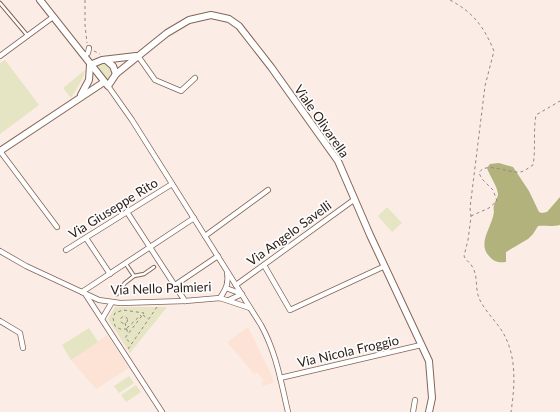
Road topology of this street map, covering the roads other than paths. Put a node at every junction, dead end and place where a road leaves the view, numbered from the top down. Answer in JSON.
{"nodes":[{"id":1,"x":40,"y":0,"type":"edge"},
{"id":2,"x":0,"y":3,"type":"edge"},
{"id":3,"x":53,"y":17,"type":"junction"},
{"id":4,"x":26,"y":35,"type":"junction"},
{"id":5,"x":89,"y":48,"type":"road end"},
{"id":6,"x":0,"y":56,"type":"edge"},
{"id":7,"x":84,"y":56,"type":"junction"},
{"id":8,"x":138,"y":56,"type":"junction"},
{"id":9,"x":107,"y":60,"type":"junction"},
{"id":10,"x":90,"y":65,"type":"junction"},
{"id":11,"x":116,"y":74,"type":"junction"},
{"id":12,"x":99,"y":76,"type":"junction"},
{"id":13,"x":195,"y":78,"type":"dead end"},
{"id":14,"x":106,"y":84,"type":"junction"},
{"id":15,"x":83,"y":95,"type":"junction"},
{"id":16,"x":0,"y":151,"type":"edge"},
{"id":17,"x":172,"y":184,"type":"junction"},
{"id":18,"x":268,"y":190,"type":"dead end"},
{"id":19,"x":355,"y":199,"type":"junction"},
{"id":20,"x":127,"y":212,"type":"junction"},
{"id":21,"x":194,"y":218,"type":"junction"},
{"id":22,"x":57,"y":227,"type":"dead end"},
{"id":23,"x":205,"y":236,"type":"junction"},
{"id":24,"x":86,"y":238,"type":"junction"},
{"id":25,"x":151,"y":247,"type":"junction"},
{"id":26,"x":66,"y":250,"type":"dead end"},
{"id":27,"x":0,"y":251,"type":"edge"},
{"id":28,"x":218,"y":256,"type":"junction"},
{"id":29,"x":126,"y":263,"type":"junction"},
{"id":30,"x":264,"y":265,"type":"junction"},
{"id":31,"x":385,"y":266,"type":"junction"},
{"id":32,"x":154,"y":267,"type":"dead end"},
{"id":33,"x":226,"y":269,"type":"junction"},
{"id":34,"x":110,"y":274,"type":"junction"},
{"id":35,"x":134,"y":276,"type":"junction"},
{"id":36,"x":175,"y":285,"type":"junction"},
{"id":37,"x":236,"y":285,"type":"junction"},
{"id":38,"x":226,"y":288,"type":"junction"},
{"id":39,"x":84,"y":293,"type":"junction"},
{"id":40,"x":117,"y":294,"type":"dead end"},
{"id":41,"x":242,"y":294,"type":"junction"},
{"id":42,"x":220,"y":298,"type":"junction"},
{"id":43,"x":229,"y":300,"type":"junction"},
{"id":44,"x":185,"y":301,"type":"junction"},
{"id":45,"x":112,"y":302,"type":"junction"},
{"id":46,"x":250,"y":308,"type":"junction"},
{"id":47,"x":102,"y":319,"type":"junction"},
{"id":48,"x":0,"y":321,"type":"edge"},
{"id":49,"x":421,"y":345,"type":"junction"},
{"id":50,"x":23,"y":348,"type":"dead end"},
{"id":51,"x":280,"y":378,"type":"junction"},
{"id":52,"x":415,"y":400,"type":"dead end"},
{"id":53,"x":162,"y":412,"type":"edge"},
{"id":54,"x":288,"y":412,"type":"edge"},
{"id":55,"x":413,"y":412,"type":"edge"},
{"id":56,"x":429,"y":412,"type":"edge"}],
"edges":[{"from":1,"to":3,"type":"street"},
{"from":2,"to":4,"type":"lane"},
{"from":3,"to":4,"type":"street"},
{"from":3,"to":7,"type":"street"},
{"from":4,"to":6,"type":"street"},
{"from":5,"to":7,"type":"street"},
{"from":7,"to":10,"type":"street"},
{"from":8,"to":9,"type":"street"},
{"from":8,"to":11,"type":"street","name":"Viale Olivarella"},
{"from":8,"to":13,"type":"street"},
{"from":8,"to":19,"type":"street","name":"Viale Olivarella"},
{"from":9,"to":10,"type":"street"},
{"from":9,"to":11,"type":"street"},
{"from":10,"to":12,"type":"street"},
{"from":10,"to":15,"type":"street"},
{"from":11,"to":14,"type":"street","name":"Viale Olivarella"},
{"from":12,"to":14,"type":"street"},
{"from":12,"to":15,"type":"street"},
{"from":14,"to":15,"type":"street"},
{"from":14,"to":17,"type":"street"},
{"from":15,"to":16,"type":"street"},
{"from":16,"to":22,"type":"street"},
{"from":17,"to":20,"type":"street","name":"Via Giuseppe Rito"},
{"from":17,"to":21,"type":"street"},
{"from":18,"to":23,"type":"street"},
{"from":19,"to":30,"type":"street","name":"Via Angelo Savelli"},
{"from":19,"to":31,"type":"street","name":"Viale Olivarella"},
{"from":20,"to":24,"type":"street","name":"Via Giuseppe Rito"},
{"from":20,"to":25,"type":"street"},
{"from":21,"to":23,"type":"street"},
{"from":21,"to":25,"type":"street"},
{"from":23,"to":28,"type":"street"},
{"from":24,"to":26,"type":"street","name":"Via Giuseppe Rito"},
{"from":24,"to":34,"type":"street"},
{"from":25,"to":29,"type":"street"},
{"from":25,"to":36,"type":"street"},
{"from":27,"to":39,"type":"street","name":"Via Nello Palmieri"},
{"from":28,"to":33,"type":"street"},
{"from":28,"to":36,"type":"street"},
{"from":29,"to":34,"type":"street"},
{"from":29,"to":35,"type":"lane"},
{"from":30,"to":31,"type":"street"},
{"from":30,"to":37,"type":"street","name":"Via Angelo Savelli"},
{"from":31,"to":49,"type":"street","name":"Viale Olivarella"},
{"from":32,"to":35,"type":"lane"},
{"from":33,"to":37,"type":"street"},
{"from":33,"to":38,"type":"street"},
{"from":34,"to":39,"type":"street"},
{"from":35,"to":40,"type":"lane"},
{"from":36,"to":44,"type":"street"},
{"from":37,"to":41,"type":"street"},
{"from":38,"to":41,"type":"street"},
{"from":38,"to":42,"type":"street"},
{"from":39,"to":45,"type":"street","name":"Via Nello Palmieri"},
{"from":39,"to":47,"type":"street"},
{"from":41,"to":43,"type":"street"},
{"from":41,"to":46,"type":"street"},
{"from":42,"to":43,"type":"street","name":"Via Nello Palmieri"},
{"from":42,"to":44,"type":"street","name":"Via Nello Palmieri"},
{"from":43,"to":46,"type":"street","name":"Via Nello Palmieri"},
{"from":44,"to":45,"type":"street","name":"Via Nello Palmieri"},
{"from":45,"to":47,"type":"street"},
{"from":46,"to":51,"type":"street"},
{"from":47,"to":53,"type":"street"},
{"from":48,"to":50,"type":"street"},
{"from":49,"to":51,"type":"street","name":"Via Nicola Froggio"},
{"from":49,"to":56,"type":"street","name":"Viale Olivarella"},
{"from":51,"to":54,"type":"street"},
{"from":52,"to":55,"type":"street"}]}
